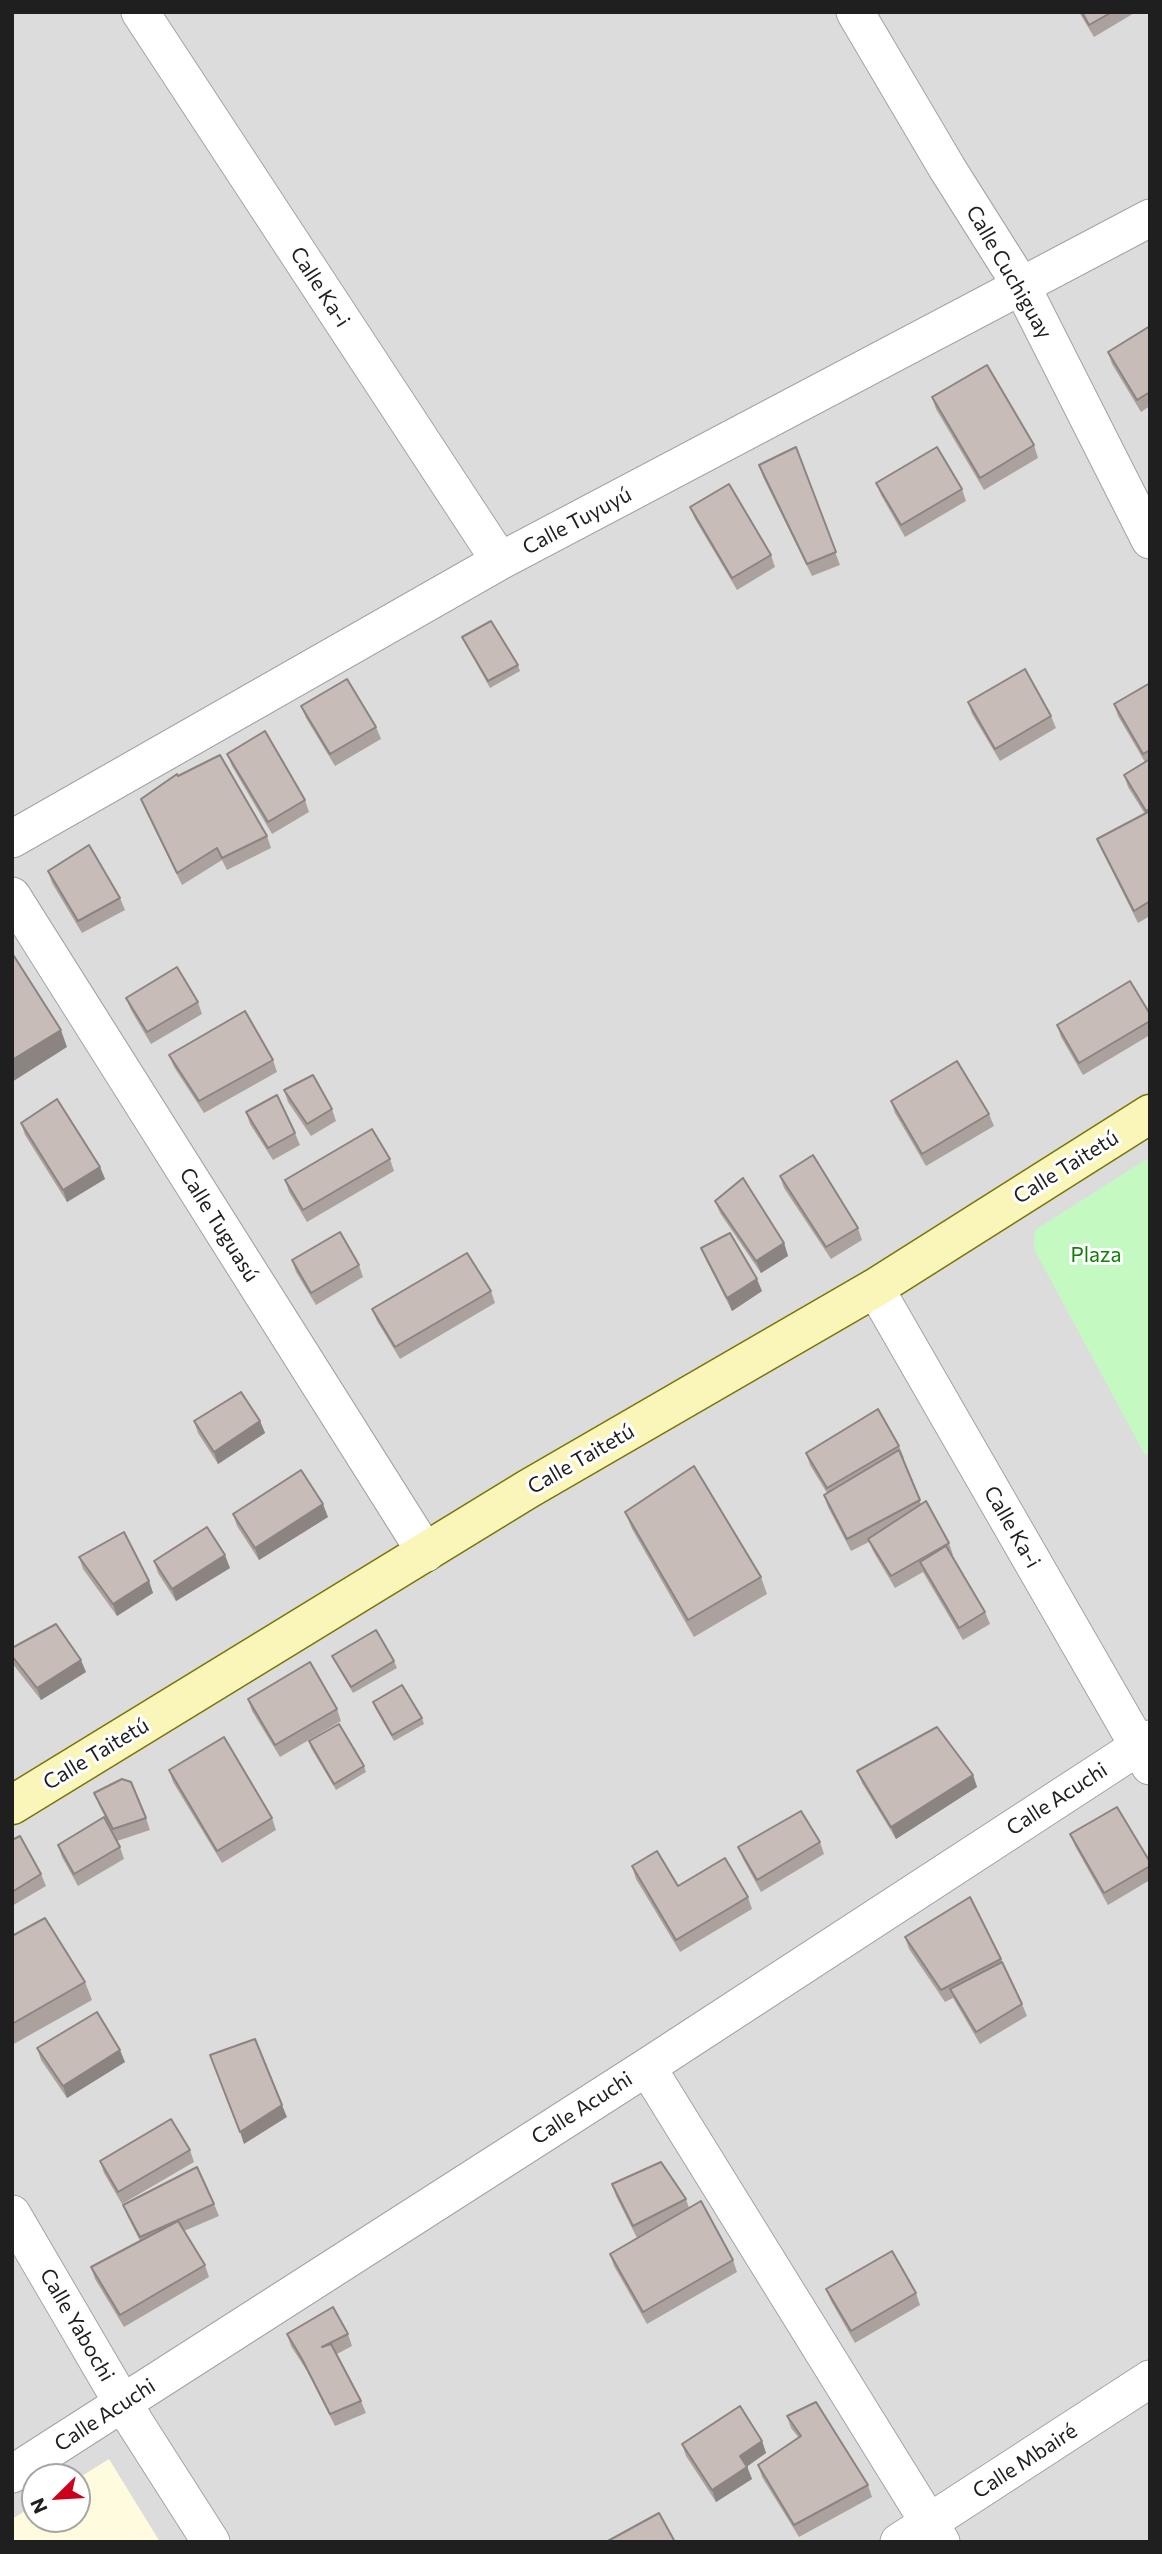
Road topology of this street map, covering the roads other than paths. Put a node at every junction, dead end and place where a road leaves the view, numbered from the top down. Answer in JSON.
{"nodes":[{"id":1,"x":140,"y":12,"type":"edge"},
{"id":2,"x":855,"y":12,"type":"edge"},
{"id":3,"x":1150,"y":218,"type":"edge"},
{"id":4,"x":1022,"y":287,"type":"junction"},
{"id":5,"x":1150,"y":540,"type":"edge"},
{"id":6,"x":500,"y":561,"type":"junction"},
{"id":7,"x":12,"y":839,"type":"edge"},
{"id":8,"x":12,"y":897,"type":"edge"},
{"id":9,"x":1150,"y":1114,"type":"edge"},
{"id":10,"x":875,"y":1288,"type":"junction"},
{"id":11,"x":426,"y":1553,"type":"junction"},
{"id":12,"x":1146,"y":1751,"type":"edge"},
{"id":13,"x":12,"y":1805,"type":"edge"},
{"id":14,"x":647,"y":2067,"type":"junction"},
{"id":15,"x":12,"y":2214,"type":"edge"},
{"id":16,"x":1150,"y":2379,"type":"edge"},
{"id":17,"x":123,"y":2404,"type":"junction"},
{"id":18,"x":12,"y":2474,"type":"edge"},
{"id":19,"x":935,"y":2532,"type":"edge"},
{"id":20,"x":211,"y":2542,"type":"edge"},
{"id":21,"x":899,"y":2542,"type":"edge"}],
"edges":[{"from":1,"to":6,"type":"street","name":"Calle Ka-i"},
{"from":2,"to":4,"type":"street","name":"Calle Cuchiguay"},
{"from":3,"to":4,"type":"street","name":"Calle Tuyuyú"},
{"from":4,"to":5,"type":"street","name":"Calle Cuchiguay"},
{"from":4,"to":6,"type":"street","name":"Calle Tuyuyú"},
{"from":6,"to":7,"type":"street","name":"Calle Tuyuyú"},
{"from":8,"to":11,"type":"street","name":"Calle Tuguasú"},
{"from":9,"to":10,"type":"street","name":"Calle Taitetú"},
{"from":10,"to":11,"type":"street","name":"Calle Taitetú"},
{"from":10,"to":12,"type":"street","name":"Calle Ka-i"},
{"from":11,"to":13,"type":"street","name":"Calle Taitetú"},
{"from":12,"to":14,"type":"street","name":"Calle Acuchi"},
{"from":14,"to":17,"type":"street","name":"Calle Acuchi"},
{"from":14,"to":19,"type":"street"},
{"from":15,"to":17,"type":"street","name":"Calle Yabochi"},
{"from":16,"to":19,"type":"street","name":"Calle Mbairé"},
{"from":17,"to":18,"type":"street","name":"Calle Acuchi"},
{"from":17,"to":20,"type":"street","name":"Calle Yabochi"},
{"from":19,"to":21,"type":"street","name":"Calle Mbairé"}]}
